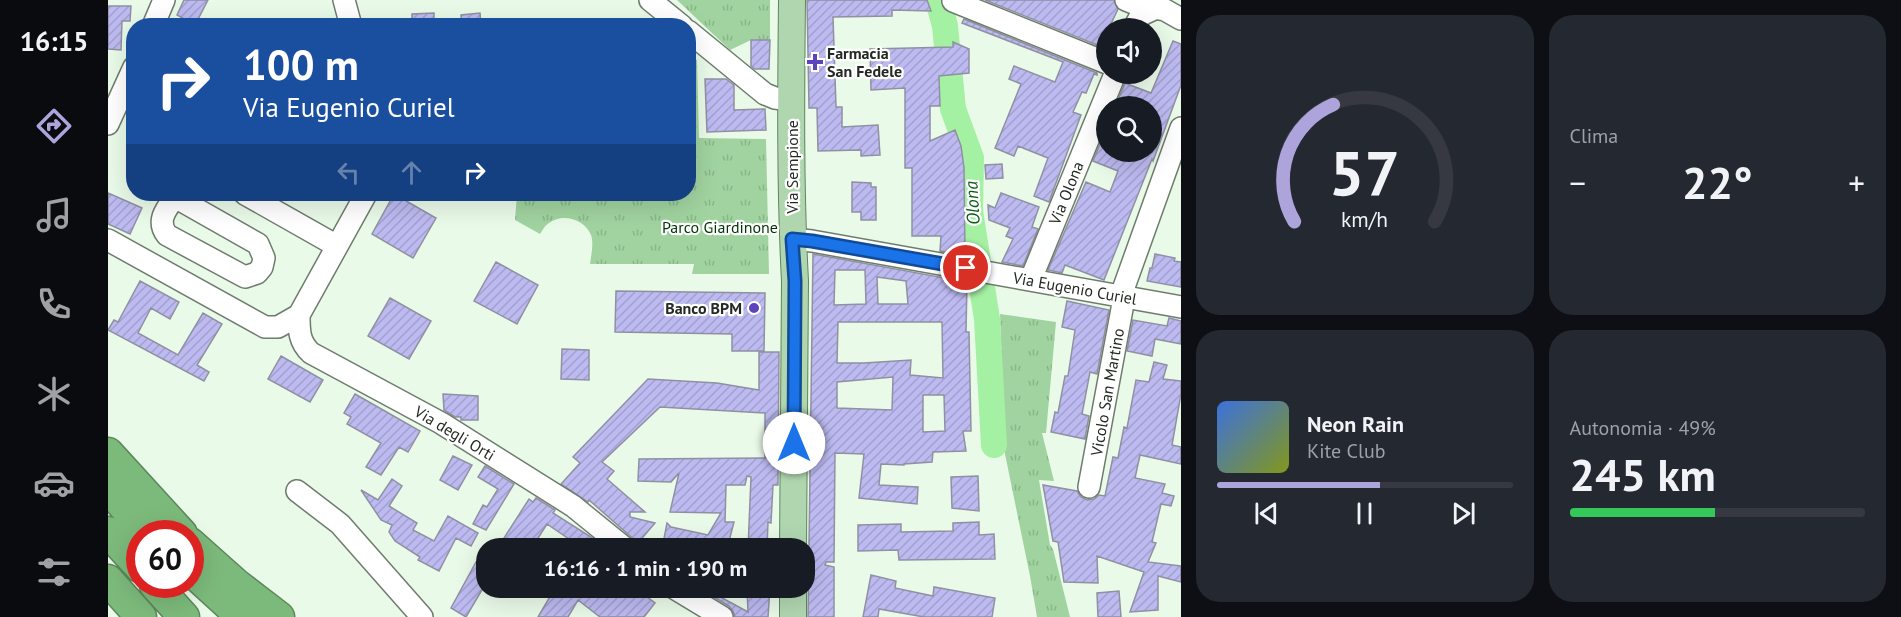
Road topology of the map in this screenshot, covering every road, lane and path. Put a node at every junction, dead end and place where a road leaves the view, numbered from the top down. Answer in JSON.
{"nodes":[{"id":1,"x":164,"y":0,"type":"edge"},
{"id":2,"x":344,"y":0,"type":"edge"},
{"id":3,"x":650,"y":0,"type":"edge"},
{"id":4,"x":792,"y":0,"type":"edge"},
{"id":5,"x":1126,"y":0,"type":"edge"},
{"id":6,"x":953,"y":1,"type":"edge"},
{"id":7,"x":1157,"y":4,"type":"edge"},
{"id":8,"x":156,"y":18,"type":"edge"},
{"id":9,"x":349,"y":18,"type":"edge"},
{"id":10,"x":672,"y":18,"type":"edge"},
{"id":11,"x":1139,"y":18,"type":"edge"},
{"id":12,"x":1181,"y":19,"type":"edge"},
{"id":13,"x":696,"y":38,"type":"edge"},
{"id":14,"x":1096,"y":59,"type":"edge"},
{"id":15,"x":1111,"y":84,"type":"edge"},
{"id":16,"x":126,"y":85,"type":"edge"},
{"id":17,"x":792,"y":100,"type":"junction"},
{"id":18,"x":108,"y":124,"type":"edge"},
{"id":19,"x":1181,"y":128,"type":"edge"},
{"id":20,"x":172,"y":201,"type":"edge"},
{"id":21,"x":186,"y":201,"type":"edge"},
{"id":22,"x":257,"y":201,"type":"edge"},
{"id":23,"x":362,"y":201,"type":"edge"},
{"id":24,"x":792,"y":239,"type":"junction"},
{"id":25,"x":108,"y":240,"type":"edge"},
{"id":26,"x":337,"y":246,"type":"junction"},
{"id":27,"x":1031,"y":279,"type":"junction"},
{"id":28,"x":1124,"y":297,"type":"junction"},
{"id":29,"x":1181,"y":307,"type":"edge"},
{"id":30,"x":299,"y":315,"type":"junction"},
{"id":31,"x":108,"y":453,"type":"edge"},
{"id":32,"x":108,"y":485,"type":"edge"},
{"id":33,"x":1089,"y":487,"type":"dead end"},
{"id":34,"x":297,"y":491,"type":"dead end"},
{"id":35,"x":137,"y":520,"type":"edge"},
{"id":36,"x":142,"y":520,"type":"edge"},
{"id":37,"x":169,"y":520,"type":"edge"},
{"id":38,"x":108,"y":532,"type":"edge"},
{"id":39,"x":612,"y":538,"type":"edge"},
{"id":40,"x":793,"y":538,"type":"edge"},
{"id":41,"x":126,"y":552,"type":"edge"},
{"id":42,"x":204,"y":556,"type":"edge"},
{"id":43,"x":108,"y":580,"type":"edge"},
{"id":44,"x":204,"y":583,"type":"edge"},
{"id":45,"x":204,"y":596,"type":"edge"},
{"id":46,"x":167,"y":598,"type":"edge"},
{"id":47,"x":691,"y":598,"type":"edge"},
{"id":48,"x":793,"y":598,"type":"edge"},
{"id":49,"x":141,"y":617,"type":"edge"},
{"id":50,"x":184,"y":617,"type":"edge"},
{"id":51,"x":224,"y":617,"type":"edge"},
{"id":52,"x":242,"y":617,"type":"edge"},
{"id":53,"x":279,"y":617,"type":"edge"},
{"id":54,"x":422,"y":617,"type":"edge"},
{"id":55,"x":722,"y":617,"type":"edge"},
{"id":56,"x":793,"y":617,"type":"edge"}],
"edges":[{"from":1,"to":8,"type":"street"},
{"from":2,"to":9,"type":"street"},
{"from":3,"to":10,"type":"street"},
{"from":4,"to":17,"type":"main road","name":"Via Sempione"},
{"from":5,"to":7,"type":"street"},
{"from":6,"to":14,"type":"street"},
{"from":7,"to":11,"type":"street"},
{"from":7,"to":12,"type":"street"},
{"from":13,"to":17,"type":"street"},
{"from":15,"to":27,"type":"street","name":"Via Olona"},
{"from":16,"to":18,"type":"street"},
{"from":17,"to":24,"type":"main road","name":"Via Sempione"},
{"from":19,"to":28,"type":"street","name":"Vicolo San Martino"},
{"from":20,"to":21,"type":"street"},
{"from":22,"to":26,"type":"street"},
{"from":23,"to":26,"type":"street"},
{"from":24,"to":27,"type":"street","name":"Via Eugenio Curiel"},
{"from":24,"to":40,"type":"main road","name":"Via Sempione"},
{"from":25,"to":30,"type":"street"},
{"from":26,"to":30,"type":"street"},
{"from":27,"to":28,"type":"street","name":"Via Eugenio Curiel"},
{"from":28,"to":29,"type":"street","name":"Via Eugenio Curiel"},
{"from":28,"to":33,"type":"street","name":"Vicolo San Martino"},
{"from":30,"to":39,"type":"street","name":"Via degli Orti"},
{"from":31,"to":37,"type":"highway"},
{"from":32,"to":35,"type":"highway"},
{"from":32,"to":36,"type":"highway"},
{"from":34,"to":54,"type":"street"},
{"from":38,"to":41,"type":"highway"},
{"from":42,"to":53,"type":"highway"},
{"from":43,"to":49,"type":"highway"},
{"from":44,"to":52,"type":"highway"},
{"from":45,"to":51,"type":"highway"},
{"from":46,"to":50,"type":"highway"},
{"from":47,"to":55,"type":"street"},
{"from":48,"to":56,"type":"main road"}]}
